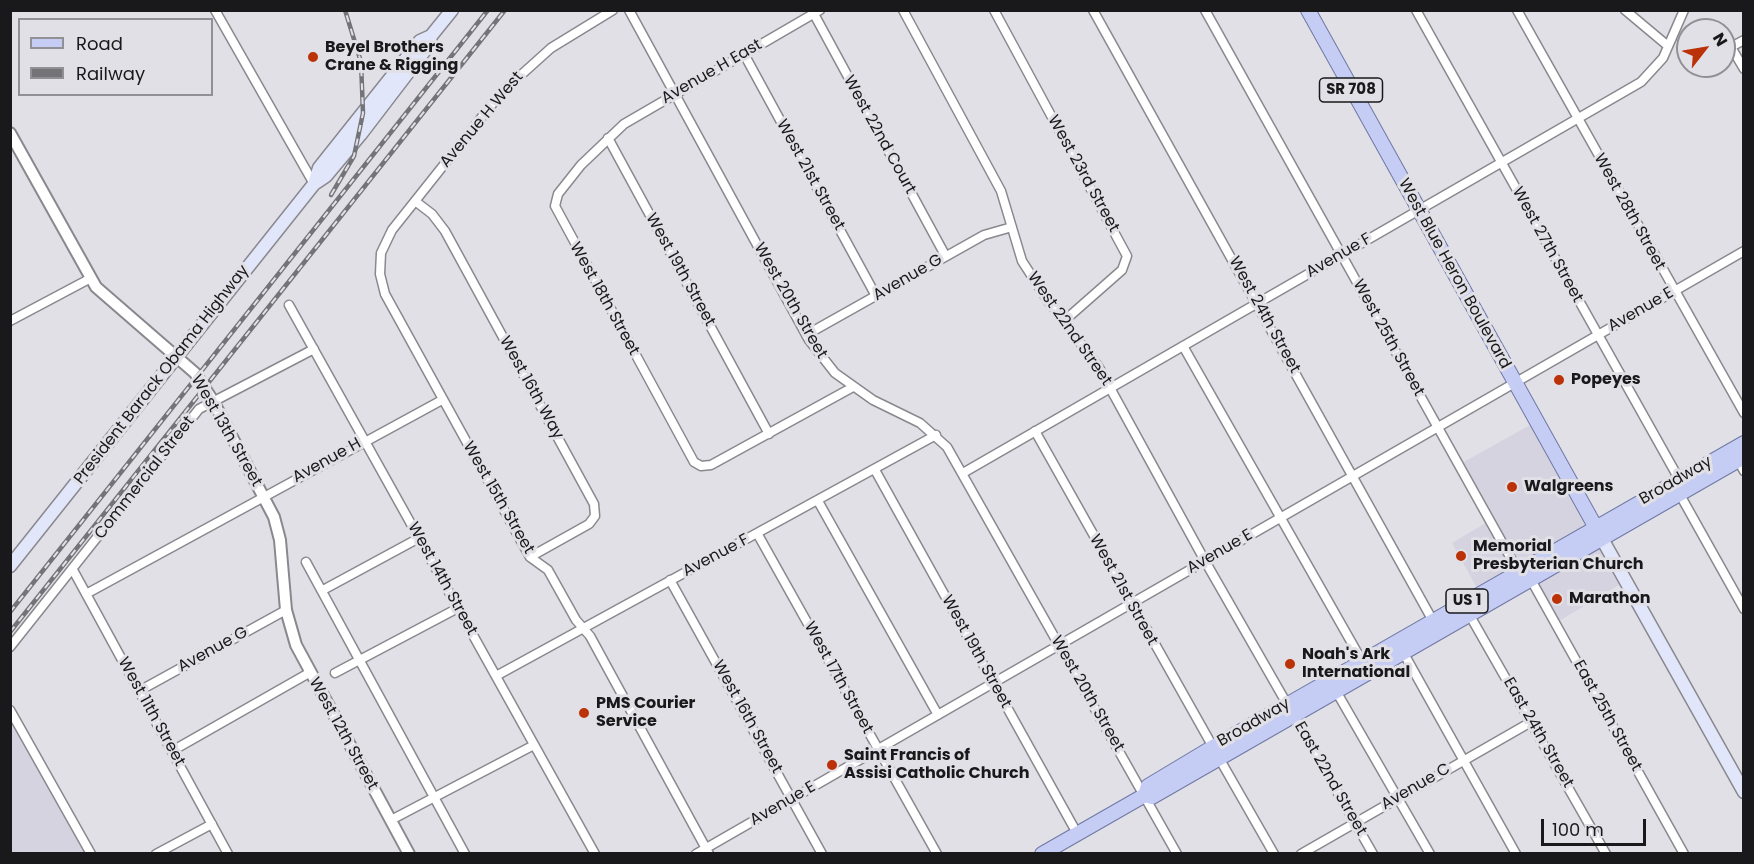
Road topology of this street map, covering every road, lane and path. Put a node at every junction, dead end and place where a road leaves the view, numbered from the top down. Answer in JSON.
{"nodes":[{"id":1,"x":215,"y":10,"type":"edge"},
{"id":2,"x":452,"y":10,"type":"edge"},
{"id":3,"x":613,"y":10,"type":"edge"},
{"id":4,"x":629,"y":10,"type":"edge"},
{"id":5,"x":903,"y":10,"type":"edge"},
{"id":6,"x":994,"y":10,"type":"edge"},
{"id":7,"x":1093,"y":10,"type":"edge"},
{"id":8,"x":1205,"y":10,"type":"edge"},
{"id":9,"x":1308,"y":10,"type":"edge"},
{"id":10,"x":1416,"y":10,"type":"edge"},
{"id":11,"x":1517,"y":10,"type":"edge"},
{"id":12,"x":1625,"y":10,"type":"edge"},
{"id":13,"x":1683,"y":10,"type":"edge"},
{"id":14,"x":816,"y":12,"type":"edge"},
{"id":15,"x":1743,"y":40,"type":"edge"},
{"id":16,"x":1668,"y":46,"type":"junction"},
{"id":17,"x":744,"y":54,"type":"junction"},
{"id":18,"x":1743,"y":69,"type":"edge"},
{"id":19,"x":675,"y":93,"type":"junction"},
{"id":20,"x":1577,"y":119,"type":"junction"},
{"id":21,"x":10,"y":133,"type":"edge"},
{"id":22,"x":608,"y":138,"type":"junction"},
{"id":23,"x":1501,"y":163,"type":"junction"},
{"id":24,"x":314,"y":184,"type":"junction"},
{"id":25,"x":415,"y":201,"type":"junction"},
{"id":26,"x":1419,"y":210,"type":"junction"},
{"id":27,"x":1012,"y":227,"type":"junction"},
{"id":28,"x":1743,"y":251,"type":"edge"},
{"id":29,"x":1341,"y":254,"type":"junction"},
{"id":30,"x":945,"y":255,"type":"junction"},
{"id":31,"x":381,"y":257,"type":"joint"},
{"id":32,"x":90,"y":278,"type":"junction"},
{"id":33,"x":1673,"y":291,"type":"junction"},
{"id":34,"x":876,"y":296,"type":"junction"},
{"id":35,"x":1257,"y":303,"type":"junction"},
{"id":36,"x":289,"y":304,"type":"dead end"},
{"id":37,"x":10,"y":321,"type":"edge"},
{"id":38,"x":1064,"y":321,"type":"junction"},
{"id":39,"x":806,"y":335,"type":"junction"},
{"id":40,"x":1597,"y":335,"type":"junction"},
{"id":41,"x":1183,"y":346,"type":"junction"},
{"id":42,"x":314,"y":349,"type":"junction"},
{"id":43,"x":176,"y":358,"type":"junction"},
{"id":44,"x":1515,"y":382,"type":"junction"},
{"id":45,"x":854,"y":387,"type":"junction"},
{"id":46,"x":1110,"y":388,"type":"junction"},
{"id":47,"x":442,"y":400,"type":"junction"},
{"id":48,"x":213,"y":401,"type":"junction"},
{"id":49,"x":1743,"y":413,"type":"edge"},
{"id":50,"x":1437,"y":426,"type":"junction"},
{"id":51,"x":1035,"y":431,"type":"junction"},
{"id":52,"x":769,"y":434,"type":"junction"},
{"id":53,"x":936,"y":435,"type":"junction"},
{"id":54,"x":365,"y":441,"type":"junction"},
{"id":55,"x":1743,"y":443,"type":"edge"},
{"id":56,"x":1742,"y":459,"type":"edge"},
{"id":57,"x":875,"y":470,"type":"junction"},
{"id":58,"x":963,"y":473,"type":"junction"},
{"id":59,"x":1353,"y":475,"type":"junction"},
{"id":60,"x":1679,"y":486,"type":"junction"},
{"id":61,"x":264,"y":496,"type":"junction"},
{"id":62,"x":818,"y":501,"type":"junction"},
{"id":63,"x":1279,"y":518,"type":"junction"},
{"id":64,"x":1598,"y":532,"type":"junction"},
{"id":65,"x":757,"y":534,"type":"junction"},
{"id":66,"x":419,"y":538,"type":"junction"},
{"id":67,"x":530,"y":557,"type":"junction"},
{"id":68,"x":1205,"y":561,"type":"junction"},
{"id":69,"x":306,"y":562,"type":"dead end"},
{"id":70,"x":10,"y":566,"type":"edge"},
{"id":71,"x":72,"y":570,"type":"junction"},
{"id":72,"x":1524,"y":575,"type":"junction"},
{"id":73,"x":670,"y":580,"type":"junction"},
{"id":74,"x":323,"y":590,"type":"junction"},
{"id":75,"x":86,"y":594,"type":"junction"},
{"id":76,"x":1130,"y":604,"type":"junction"},
{"id":77,"x":458,"y":608,"type":"junction"},
{"id":78,"x":1743,"y":609,"type":"edge"},
{"id":79,"x":286,"y":610,"type":"junction"},
{"id":80,"x":1469,"y":614,"type":"junction"},
{"id":81,"x":1433,"y":621,"type":"junction"},
{"id":82,"x":584,"y":628,"type":"junction"},
{"id":83,"x":1059,"y":645,"type":"junction"},
{"id":84,"x":10,"y":647,"type":"edge"},
{"id":85,"x":1403,"y":652,"type":"junction"},
{"id":86,"x":358,"y":659,"type":"junction"},
{"id":87,"x":1362,"y":661,"type":"junction"},
{"id":88,"x":309,"y":673,"type":"junction"},
{"id":89,"x":335,"y":673,"type":"dead end"},
{"id":90,"x":496,"y":676,"type":"junction"},
{"id":91,"x":993,"y":683,"type":"junction"},
{"id":92,"x":139,"y":691,"type":"junction"},
{"id":93,"x":1336,"y":691,"type":"junction"},
{"id":94,"x":1291,"y":709,"type":"junction"},
{"id":95,"x":10,"y":710,"type":"edge"},
{"id":96,"x":938,"y":715,"type":"junction"},
{"id":97,"x":1531,"y":723,"type":"junction"},
{"id":98,"x":534,"y":745,"type":"junction"},
{"id":99,"x":877,"y":750,"type":"junction"},
{"id":100,"x":172,"y":751,"type":"junction"},
{"id":101,"x":1216,"y":753,"type":"junction"},
{"id":102,"x":1464,"y":760,"type":"junction"},
{"id":103,"x":1743,"y":792,"type":"edge"},
{"id":104,"x":1145,"y":795,"type":"junction"},
{"id":105,"x":434,"y":798,"type":"junction"},
{"id":106,"x":792,"y":798,"type":"junction"},
{"id":107,"x":1398,"y":798,"type":"junction"},
{"id":108,"x":391,"y":820,"type":"junction"},
{"id":109,"x":1355,"y":822,"type":"junction"},
{"id":110,"x":212,"y":824,"type":"junction"},
{"id":111,"x":1078,"y":835,"type":"junction"},
{"id":112,"x":708,"y":850,"type":"edge"},
{"id":113,"x":91,"y":854,"type":"edge"},
{"id":114,"x":156,"y":854,"type":"edge"},
{"id":115,"x":228,"y":854,"type":"edge"},
{"id":116,"x":410,"y":854,"type":"edge"},
{"id":117,"x":465,"y":854,"type":"edge"},
{"id":118,"x":595,"y":854,"type":"edge"},
{"id":119,"x":696,"y":854,"type":"edge"},
{"id":120,"x":822,"y":854,"type":"edge"},
{"id":121,"x":937,"y":854,"type":"edge"},
{"id":122,"x":1042,"y":854,"type":"edge"},
{"id":123,"x":1177,"y":854,"type":"edge"},
{"id":124,"x":1274,"y":854,"type":"edge"},
{"id":125,"x":1301,"y":854,"type":"edge"},
{"id":126,"x":1373,"y":854,"type":"edge"},
{"id":127,"x":1430,"y":854,"type":"edge"},
{"id":128,"x":1516,"y":854,"type":"edge"},
{"id":129,"x":1606,"y":854,"type":"edge"},
{"id":130,"x":1684,"y":854,"type":"edge"}],
"edges":[{"from":1,"to":24,"type":"street"},
{"from":2,"to":24,"type":"main road","name":"President Barack Obama Highway"},
{"from":3,"to":25,"type":"street","name":"Avenue H West"},
{"from":4,"to":19,"type":"street","name":"West 20th Street"},
{"from":5,"to":27,"type":"street","name":"West 22nd Street"},
{"from":6,"to":38,"type":"street","name":"West 23rd Street"},
{"from":7,"to":35,"type":"street","name":"West 24th Street"},
{"from":8,"to":29,"type":"street","name":"West 25th Street"},
{"from":9,"to":26,"type":"main road","name":"West Blue Heron Boulevard","number":"SR 708"},
{"from":10,"to":23,"type":"street","name":"West 27th Street"},
{"from":11,"to":20,"type":"street","name":"West 28th Street"},
{"from":12,"to":16,"type":"street"},
{"from":13,"to":16,"type":"street","name":"Avenue F"},
{"from":14,"to":17,"type":"street","name":"Avenue H East"},
{"from":14,"to":30,"type":"street","name":"West 22nd Court"},
{"from":15,"to":18,"type":"street"},
{"from":16,"to":20,"type":"street","name":"Avenue F"},
{"from":17,"to":19,"type":"street","name":"Avenue H East"},
{"from":17,"to":34,"type":"street","name":"West 21st Street"},
{"from":19,"to":22,"type":"street","name":"Avenue H East"},
{"from":19,"to":39,"type":"street","name":"West 20th Street"},
{"from":20,"to":23,"type":"street","name":"Avenue F"},
{"from":20,"to":33,"type":"street","name":"West 28th Street"},
{"from":21,"to":32,"type":"street","name":"West 13th Street"},
{"from":22,"to":52,"type":"street","name":"West 19th Street"},
{"from":22,"to":52,"type":"street","name":"West 18th Street"},
{"from":23,"to":26,"type":"street","name":"Avenue F"},
{"from":23,"to":40,"type":"street","name":"West 27th Street"},
{"from":24,"to":43,"type":"main road","name":"President Barack Obama Highway"},
{"from":25,"to":31,"type":"street","name":"Avenue H West"},
{"from":25,"to":67,"type":"street","name":"West 16th Way"},
{"from":26,"to":29,"type":"street","name":"Avenue F"},
{"from":26,"to":44,"type":"main road","name":"West Blue Heron Boulevard","number":"SR 708"},
{"from":27,"to":30,"type":"street","name":"Avenue G"},
{"from":27,"to":38,"type":"street","name":"West 22nd Street"},
{"from":28,"to":33,"type":"street","name":"Avenue E"},
{"from":29,"to":35,"type":"street","name":"Avenue F"},
{"from":29,"to":50,"type":"street","name":"West 25th Street"},
{"from":30,"to":34,"type":"street","name":"Avenue G"},
{"from":31,"to":47,"type":"street","name":"West 15th Street"},
{"from":32,"to":37,"type":"street"},
{"from":32,"to":43,"type":"street","name":"West 13th Street"},
{"from":33,"to":40,"type":"street","name":"Avenue E"},
{"from":33,"to":49,"type":"street","name":"West 28th Street"},
{"from":34,"to":39,"type":"street","name":"Avenue G"},
{"from":35,"to":41,"type":"street","name":"Avenue F"},
{"from":35,"to":59,"type":"street","name":"West 24th Street"},
{"from":36,"to":42,"type":"street","name":"West 14th Street"},
{"from":38,"to":46,"type":"street","name":"West 22nd Street"},
{"from":39,"to":45,"type":"street","name":"West 20th Street"},
{"from":40,"to":44,"type":"street","name":"Avenue E"},
{"from":40,"to":60,"type":"street","name":"West 27th Street"},
{"from":41,"to":46,"type":"street","name":"Avenue F"},
{"from":41,"to":63,"type":"street"},
{"from":42,"to":48,"type":"street","name":"Commercial Street"},
{"from":42,"to":54,"type":"street","name":"West 14th Street"},
{"from":43,"to":48,"type":"street","name":"West 13th Street"},
{"from":43,"to":70,"type":"main road","name":"President Barack Obama Highway"},
{"from":44,"to":50,"type":"street","name":"Avenue E"},
{"from":44,"to":64,"type":"main road","name":"West Blue Heron Boulevard","number":"SR 708"},
{"from":45,"to":52,"type":"street"},
{"from":45,"to":53,"type":"street","name":"West 20th Street"},
{"from":46,"to":51,"type":"street","name":"Avenue F"},
{"from":46,"to":68,"type":"street","name":"West 22nd Street"},
{"from":47,"to":54,"type":"street","name":"Avenue H"},
{"from":47,"to":67,"type":"street","name":"West 15th Street"},
{"from":48,"to":61,"type":"street","name":"West 13th Street"},
{"from":48,"to":71,"type":"street","name":"Commercial Street"},
{"from":50,"to":59,"type":"street","name":"Avenue E"},
{"from":50,"to":72,"type":"street","name":"West 25th Street"},
{"from":51,"to":58,"type":"street","name":"Avenue F"},
{"from":51,"to":76,"type":"street","name":"West 21st Street"},
{"from":53,"to":57,"type":"street","name":"Avenue F"},
{"from":53,"to":58,"type":"street","name":"West 20th Street"},
{"from":54,"to":61,"type":"street","name":"Avenue H"},
{"from":54,"to":66,"type":"street","name":"West 14th Street"},
{"from":55,"to":60,"type":"main road","name":"Broadway","number":"US 1"},
{"from":56,"to":60,"type":"main road","name":"Broadway","number":"US 1"},
{"from":57,"to":62,"type":"street","name":"Avenue F"},
{"from":57,"to":91,"type":"street","name":"West 19th Street"},
{"from":58,"to":83,"type":"street","name":"West 20th Street"},
{"from":59,"to":63,"type":"street","name":"Avenue E"},
{"from":59,"to":81,"type":"street","name":"West 24th Street"},
{"from":60,"to":64,"type":"main road","name":"Broadway","number":"US 1"},
{"from":60,"to":78,"type":"street","name":"West 27th Street"},
{"from":61,"to":75,"type":"street","name":"Avenue H"},
{"from":61,"to":79,"type":"street","name":"West 13th Street"},
{"from":62,"to":65,"type":"street","name":"Avenue F"},
{"from":62,"to":96,"type":"street"},
{"from":63,"to":68,"type":"street","name":"Avenue E"},
{"from":63,"to":87,"type":"street"},
{"from":64,"to":72,"type":"main road","name":"Broadway","number":"US 1"},
{"from":64,"to":103,"type":"main road"},
{"from":65,"to":73,"type":"street","name":"Avenue F"},
{"from":65,"to":99,"type":"street","name":"West 17th Street"},
{"from":66,"to":74,"type":"street"},
{"from":66,"to":77,"type":"street","name":"West 14th Street"},
{"from":67,"to":82,"type":"street","name":"West 15th Street"},
{"from":68,"to":76,"type":"street","name":"Avenue E"},
{"from":68,"to":94,"type":"street","name":"West 22nd Street"},
{"from":69,"to":74,"type":"street"},
{"from":71,"to":75,"type":"street","name":"West 11th Street"},
{"from":71,"to":84,"type":"street","name":"Commercial Street"},
{"from":72,"to":80,"type":"main road","name":"Broadway","number":"US 1"},
{"from":72,"to":81,"type":"main road","name":"Broadway","number":"US 1"},
{"from":72,"to":130,"type":"street","name":"East 25th Street"},
{"from":73,"to":82,"type":"street","name":"Avenue F"},
{"from":73,"to":106,"type":"street","name":"West 16th Street"},
{"from":74,"to":86,"type":"street"},
{"from":75,"to":92,"type":"street","name":"West 11th Street"},
{"from":76,"to":83,"type":"street","name":"Avenue E"},
{"from":76,"to":101,"type":"street","name":"West 21st Street"},
{"from":77,"to":86,"type":"street"},
{"from":77,"to":90,"type":"street","name":"West 14th Street"},
{"from":79,"to":88,"type":"street","name":"West 12th Street"},
{"from":79,"to":92,"type":"street","name":"Avenue G"},
{"from":80,"to":85,"type":"main road","name":"Broadway","number":"US 1"},
{"from":80,"to":97,"type":"street","name":"East 24th Street"},
{"from":81,"to":87,"type":"main road","name":"Broadway","number":"US 1"},
{"from":82,"to":90,"type":"street","name":"Avenue F"},
{"from":82,"to":112,"type":"street","name":"West 15th Street"},
{"from":83,"to":91,"type":"street","name":"Avenue E"},
{"from":83,"to":104,"type":"street","name":"West 20th Street"},
{"from":85,"to":93,"type":"main road","name":"Broadway","number":"US 1"},
{"from":85,"to":102,"type":"street"},
{"from":86,"to":89,"type":"street"},
{"from":86,"to":105,"type":"street"},
{"from":87,"to":94,"type":"main road","name":"Broadway","number":"US 1"},
{"from":88,"to":100,"type":"street"},
{"from":88,"to":108,"type":"street","name":"West 12th Street"},
{"from":90,"to":98,"type":"street","name":"West 14th Street"},
{"from":91,"to":96,"type":"street","name":"Avenue E"},
{"from":91,"to":111,"type":"street","name":"West 19th Street"},
{"from":92,"to":100,"type":"street","name":"West 11th Street"},
{"from":93,"to":94,"type":"main road","name":"Broadway","number":"US 1"},
{"from":93,"to":107,"type":"street"},
{"from":94,"to":101,"type":"main road","name":"Broadway","number":"US 1"},
{"from":94,"to":109,"type":"street","name":"East 22nd Street"},
{"from":95,"to":113,"type":"street"},
{"from":96,"to":99,"type":"street","name":"Avenue E"},
{"from":97,"to":102,"type":"street","name":"Avenue C"},
{"from":97,"to":129,"type":"street","name":"East 24th Street"},
{"from":98,"to":105,"type":"street"},
{"from":98,"to":118,"type":"street","name":"West 14th Street"},
{"from":99,"to":106,"type":"street","name":"Avenue E"},
{"from":99,"to":121,"type":"street","name":"West 17th Street"},
{"from":100,"to":110,"type":"street","name":"West 11th Street"},
{"from":101,"to":104,"type":"main road","name":"Broadway","number":"US 1"},
{"from":101,"to":124,"type":"street","name":"West 21st Street"},
{"from":102,"to":107,"type":"street","name":"Avenue C"},
{"from":102,"to":128,"type":"street"},
{"from":104,"to":111,"type":"main road","name":"Broadway","number":"US 1"},
{"from":104,"to":123,"type":"street","name":"West 20th Street"},
{"from":105,"to":108,"type":"street"},
{"from":105,"to":117,"type":"street"},
{"from":106,"to":112,"type":"street","name":"Avenue E"},
{"from":106,"to":120,"type":"street","name":"West 16th Street"},
{"from":107,"to":109,"type":"street","name":"Avenue C"},
{"from":107,"to":127,"type":"street"},
{"from":108,"to":116,"type":"street","name":"West 12th Street"},
{"from":109,"to":125,"type":"street","name":"Avenue C"},
{"from":109,"to":126,"type":"street","name":"East 22nd Street"},
{"from":110,"to":114,"type":"street"},
{"from":110,"to":115,"type":"street","name":"West 11th Street"},
{"from":111,"to":122,"type":"main road","name":"Broadway","number":"US 1"},
{"from":112,"to":119,"type":"street","name":"Avenue E"}]}
